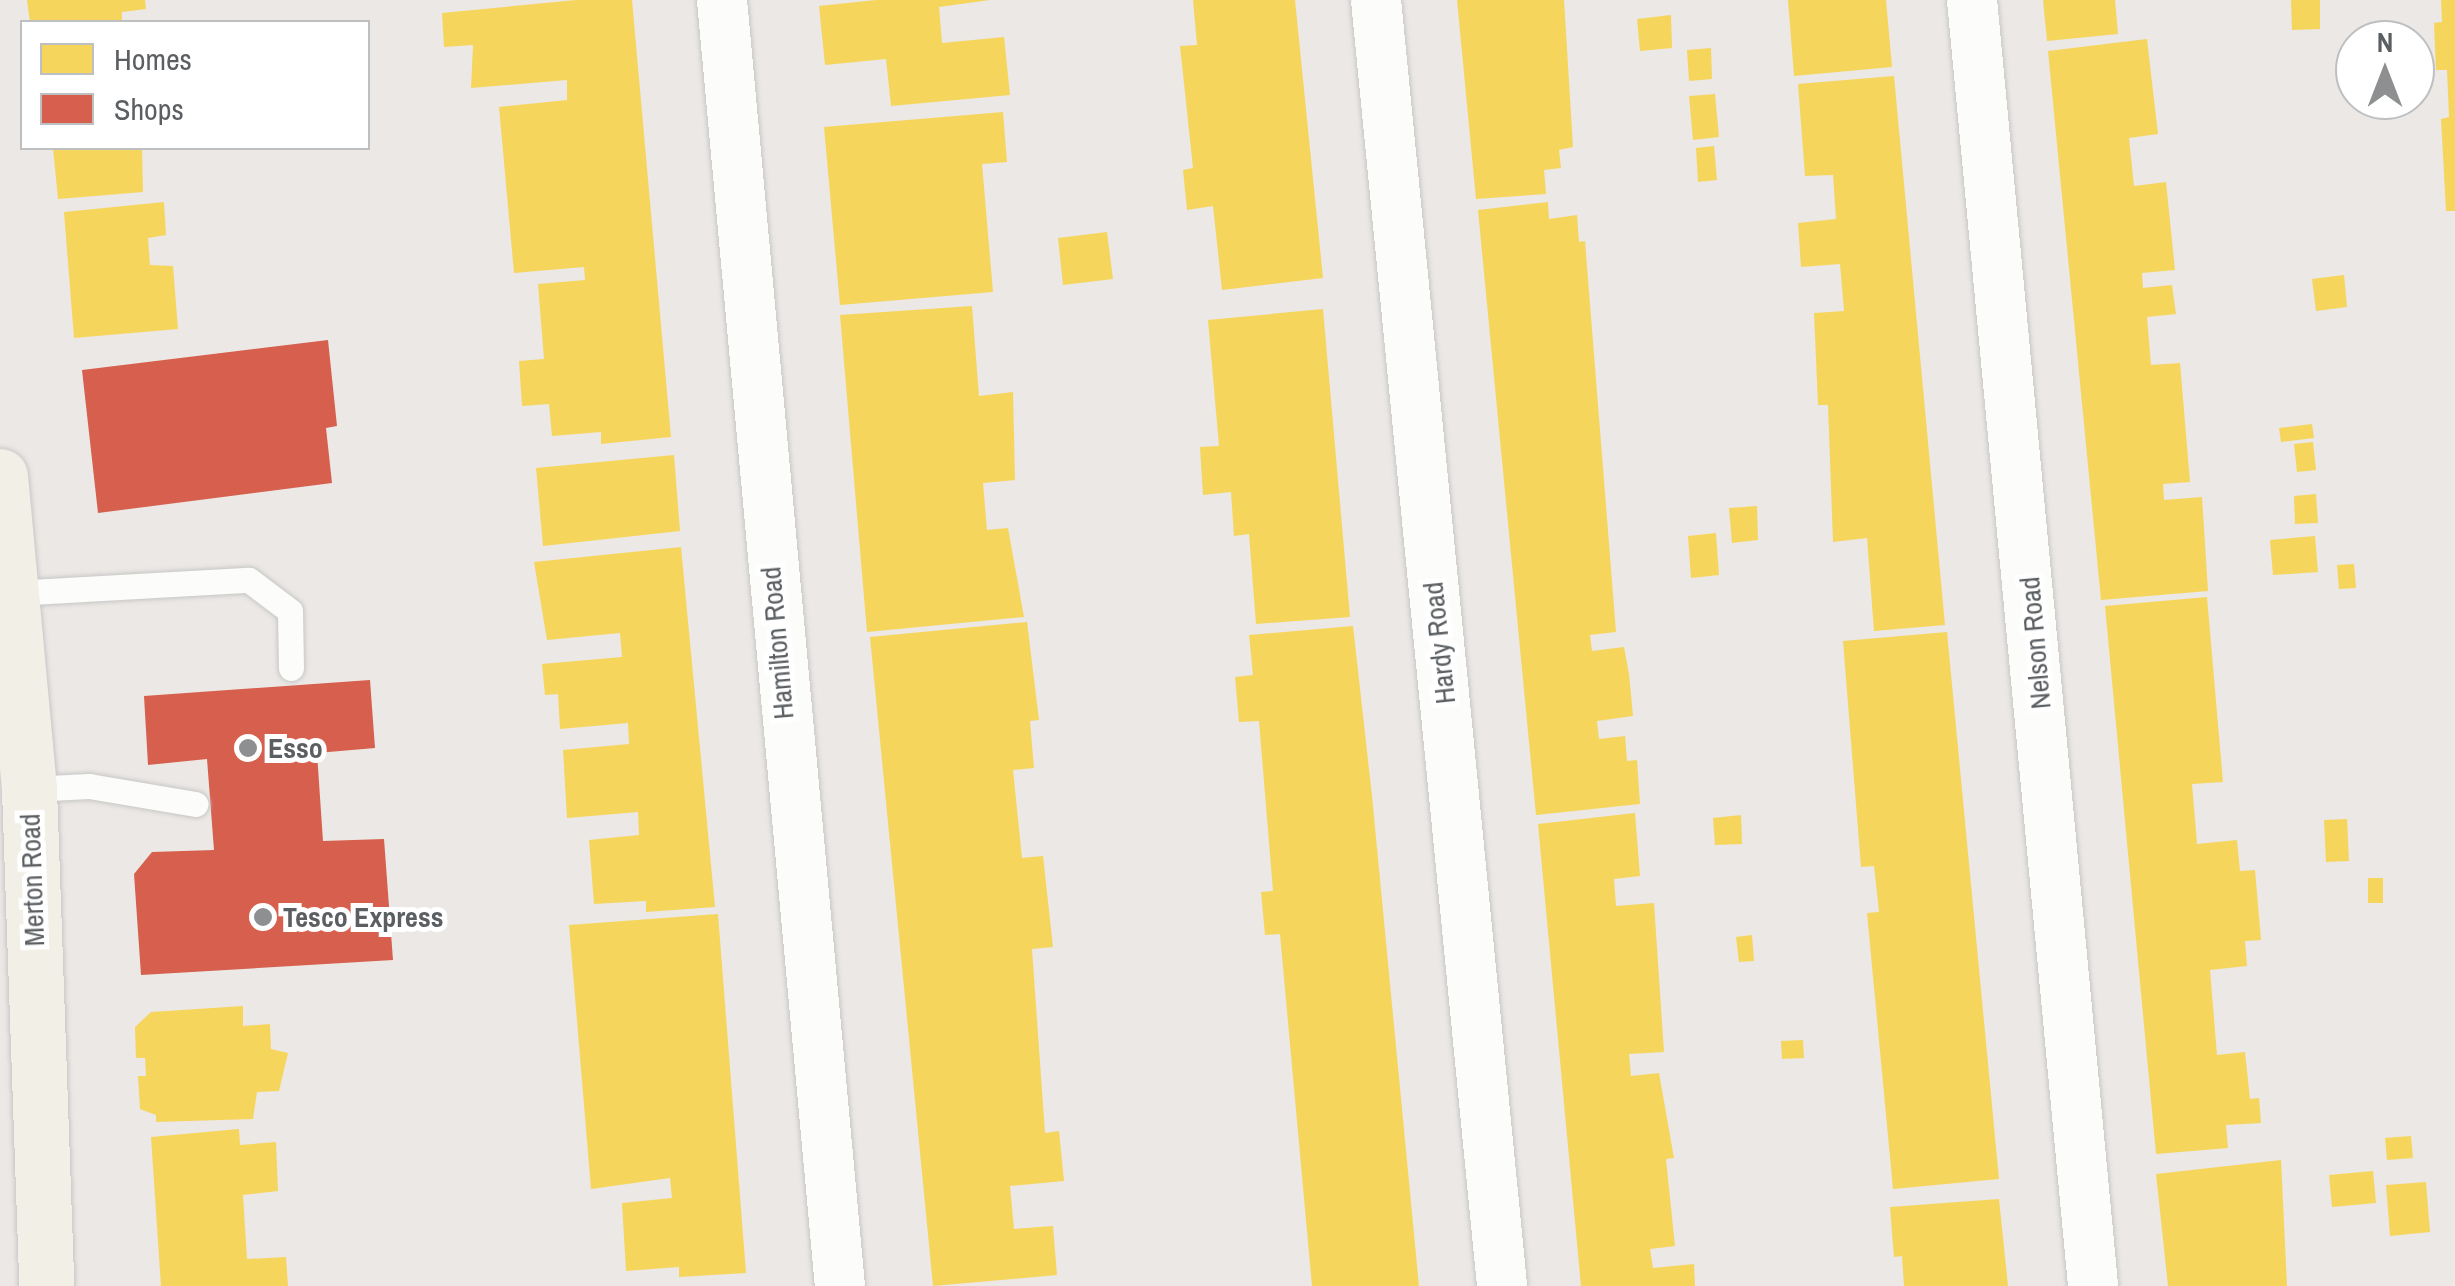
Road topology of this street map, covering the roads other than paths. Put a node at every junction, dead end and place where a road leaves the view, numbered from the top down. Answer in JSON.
{"nodes":[{"id":1,"x":722,"y":0,"type":"edge"},
{"id":2,"x":1376,"y":0,"type":"edge"},
{"id":3,"x":1972,"y":0,"type":"edge"},
{"id":4,"x":0,"y":476,"type":"edge"},
{"id":5,"x":12,"y":593,"type":"junction"},
{"id":6,"x":292,"y":668,"type":"dead end"},
{"id":7,"x":30,"y":789,"type":"junction"},
{"id":8,"x":195,"y":804,"type":"dead end"},
{"id":9,"x":46,"y":1286,"type":"edge"},
{"id":10,"x":840,"y":1286,"type":"edge"},
{"id":11,"x":1502,"y":1286,"type":"edge"},
{"id":12,"x":2094,"y":1286,"type":"edge"}],
"edges":[{"from":1,"to":10,"type":"street","name":"Hamilton Road"},
{"from":2,"to":11,"type":"street","name":"Hardy Road"},
{"from":3,"to":12,"type":"street","name":"Nelson Road"},
{"from":4,"to":5,"type":"main road","name":"Merton Road"},
{"from":5,"to":6,"type":"lane"},
{"from":5,"to":7,"type":"main road","name":"Merton Road"},
{"from":7,"to":8,"type":"lane"},
{"from":7,"to":9,"type":"main road","name":"Merton Road"}]}
